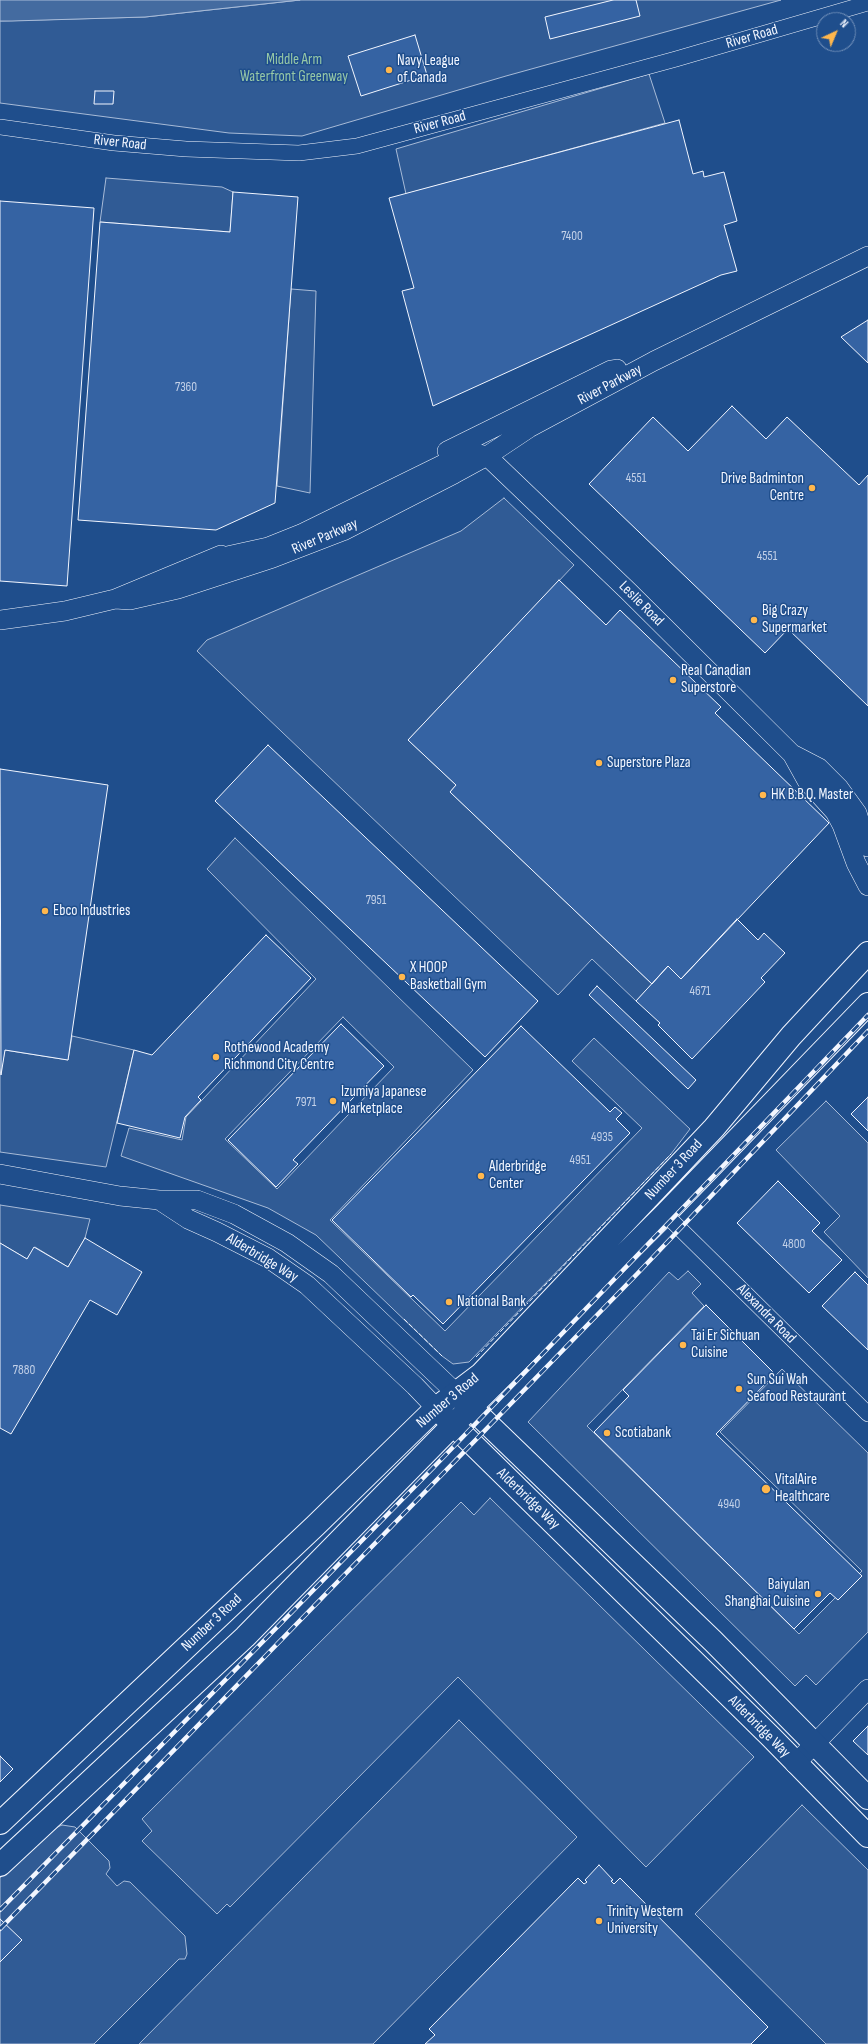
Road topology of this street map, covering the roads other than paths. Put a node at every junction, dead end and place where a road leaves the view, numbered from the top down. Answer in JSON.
{"nodes":[{"id":1,"x":868,"y":3,"type":"edge"},
{"id":2,"x":0,"y":127,"type":"edge"},
{"id":3,"x":868,"y":256,"type":"edge"},
{"id":4,"x":654,"y":361,"type":"junction"},
{"id":5,"x":487,"y":456,"type":"junction"},
{"id":6,"x":209,"y":560,"type":"junction"},
{"id":7,"x":116,"y":599,"type":"junction"},
{"id":8,"x":0,"y":620,"type":"edge"},
{"id":9,"x":792,"y":754,"type":"junction"},
{"id":10,"x":868,"y":847,"type":"edge"},
{"id":11,"x":868,"y":886,"type":"edge"},
{"id":12,"x":868,"y":953,"type":"edge"},
{"id":13,"x":868,"y":1004,"type":"edge"},
{"id":14,"x":0,"y":1174,"type":"edge"},
{"id":15,"x":159,"y":1200,"type":"junction"},
{"id":16,"x":664,"y":1214,"type":"junction"},
{"id":17,"x":456,"y":1393,"type":"junction"},
{"id":18,"x":436,"y":1408,"type":"junction"},
{"id":19,"x":471,"y":1409,"type":"junction"},
{"id":20,"x":868,"y":1414,"type":"edge"},
{"id":21,"x":453,"y":1425,"type":"junction"},
{"id":22,"x":868,"y":1689,"type":"edge"},
{"id":23,"x":815,"y":1744,"type":"junction"},
{"id":24,"x":795,"y":1764,"type":"junction"},
{"id":25,"x":868,"y":1798,"type":"edge"},
{"id":26,"x":0,"y":1823,"type":"edge"},
{"id":27,"x":868,"y":1836,"type":"edge"},
{"id":28,"x":0,"y":1865,"type":"edge"}],
"edges":[{"from":1,"to":2,"type":"street","name":"River Road"},
{"from":3,"to":4,"type":"street"},
{"from":4,"to":5,"type":"street","name":"River Parkway"},
{"from":4,"to":6,"type":"street","name":"River Parkway"},
{"from":5,"to":6,"type":"street"},
{"from":5,"to":7,"type":"street","name":"River Parkway"},
{"from":5,"to":9,"type":"street","name":"Leslie Road"},
{"from":6,"to":7,"type":"street","name":"River Parkway"},
{"from":7,"to":8,"type":"street"},
{"from":9,"to":10,"type":"street","name":"Leslie Road"},
{"from":9,"to":11,"type":"street","name":"Leslie Road"},
{"from":12,"to":17,"type":"main road","name":"Number 3 Road"},
{"from":13,"to":16,"type":"main road","name":"Number 3 Road"},
{"from":14,"to":15,"type":"street","name":"Alderbridge Way"},
{"from":15,"to":17,"type":"street","name":"Alderbridge Way"},
{"from":15,"to":18,"type":"street","name":"Alderbridge Way"},
{"from":16,"to":19,"type":"main road","name":"Number 3 Road"},
{"from":16,"to":20,"type":"street","name":"Alexandra Road"},
{"from":17,"to":18,"type":"main road","name":"Number 3 Road"},
{"from":17,"to":19,"type":"main road","name":"Alderbridge Way"},
{"from":18,"to":21,"type":"main road","name":"Alderbridge Way"},
{"from":18,"to":26,"type":"main road","name":"Number 3 Road"},
{"from":19,"to":21,"type":"main road","name":"Number 3 Road"},
{"from":19,"to":23,"type":"main road","name":"Alderbridge Way"},
{"from":21,"to":24,"type":"main road","name":"Alderbridge Way"},
{"from":21,"to":28,"type":"main road","name":"Number 3 Road"},
{"from":22,"to":23,"type":"street"},
{"from":23,"to":24,"type":"street"},
{"from":23,"to":25,"type":"main road","name":"Alderbridge Way"},
{"from":24,"to":27,"type":"main road","name":"Alderbridge Way"}]}
